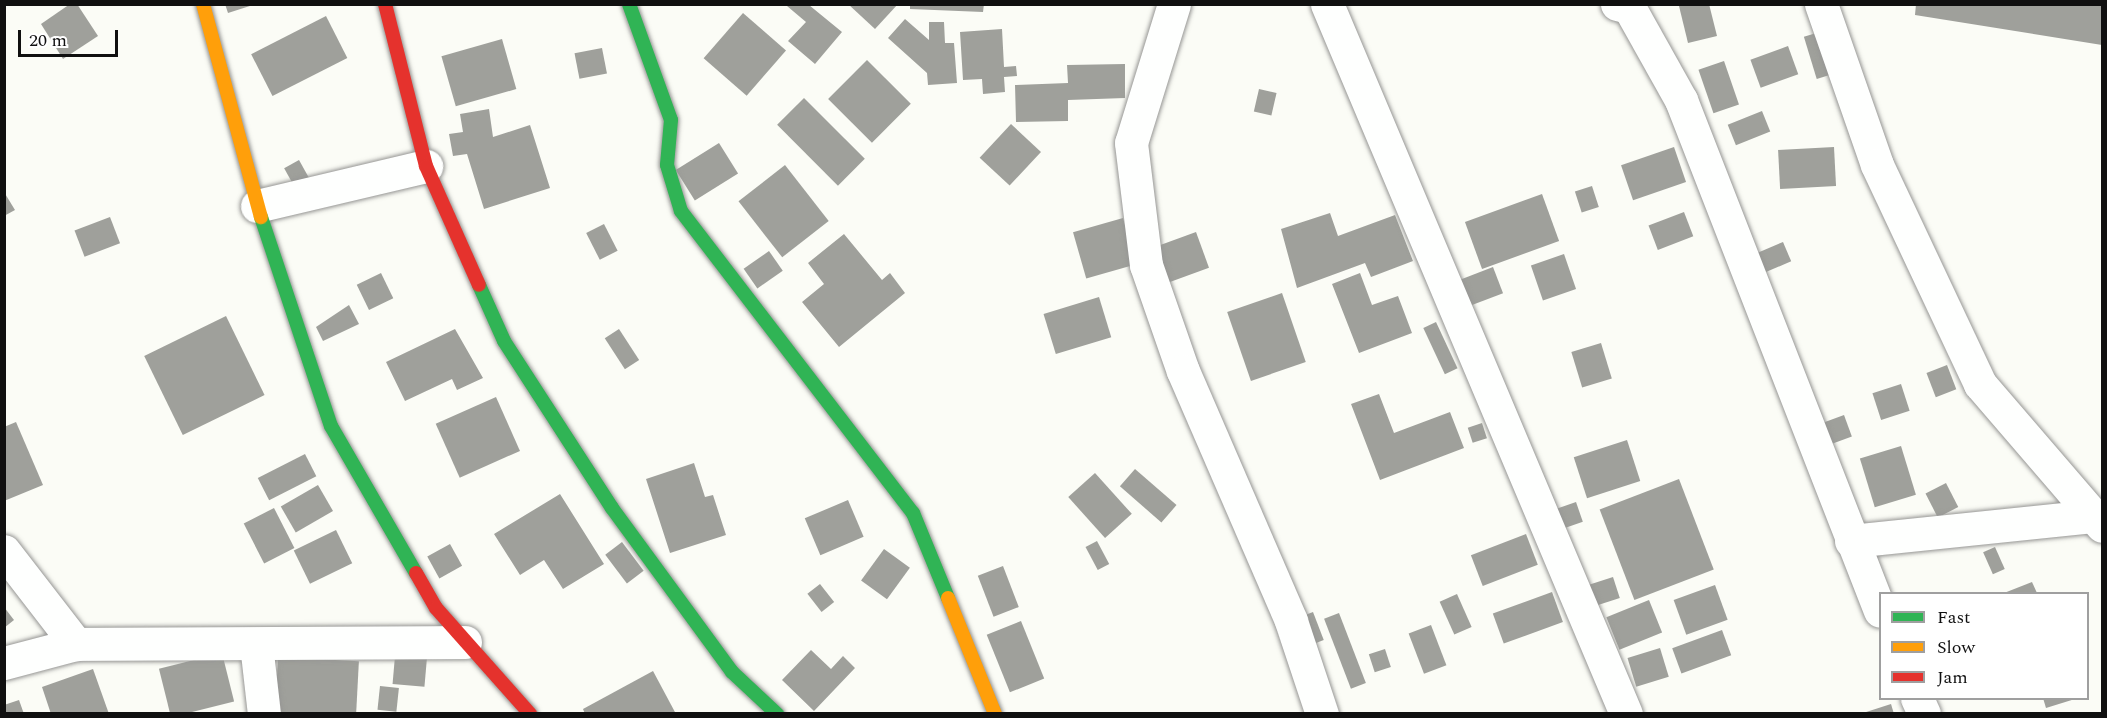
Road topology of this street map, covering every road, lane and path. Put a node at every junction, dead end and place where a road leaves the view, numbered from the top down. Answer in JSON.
{"nodes":[{"id":1,"x":203,"y":4,"type":"edge"},
{"id":2,"x":385,"y":4,"type":"edge"},
{"id":3,"x":629,"y":4,"type":"edge"},
{"id":4,"x":1174,"y":4,"type":"edge"},
{"id":5,"x":1327,"y":4,"type":"edge"},
{"id":6,"x":1617,"y":4,"type":"edge"},
{"id":7,"x":1821,"y":4,"type":"edge"},
{"id":8,"x":426,"y":166,"type":"junction"},
{"id":9,"x":256,"y":206,"type":"junction"},
{"id":10,"x":2098,"y":521,"type":"edge"},
{"id":11,"x":1851,"y":541,"type":"junction"},
{"id":12,"x":4,"y":550,"type":"edge"},
{"id":13,"x":1879,"y":606,"type":"edge"},
{"id":14,"x":465,"y":642,"type":"junction"},
{"id":15,"x":76,"y":644,"type":"junction"},
{"id":16,"x":256,"y":644,"type":"junction"},
{"id":17,"x":4,"y":663,"type":"edge"},
{"id":18,"x":1917,"y":700,"type":"edge"},
{"id":19,"x":264,"y":714,"type":"edge"},
{"id":20,"x":530,"y":714,"type":"edge"},
{"id":21,"x":777,"y":714,"type":"edge"},
{"id":22,"x":995,"y":714,"type":"edge"},
{"id":23,"x":1322,"y":714,"type":"edge"},
{"id":24,"x":1626,"y":714,"type":"edge"},
{"id":25,"x":1924,"y":714,"type":"edge"}],
"edges":[{"from":1,"to":9,"type":"street"},
{"from":2,"to":8,"type":"street"},
{"from":3,"to":22,"type":"street"},
{"from":4,"to":23,"type":"street"},
{"from":5,"to":24,"type":"street"},
{"from":6,"to":11,"type":"street"},
{"from":7,"to":10,"type":"street"},
{"from":8,"to":9,"type":"street"},
{"from":8,"to":21,"type":"street"},
{"from":9,"to":14,"type":"street"},
{"from":10,"to":11,"type":"street"},
{"from":11,"to":13,"type":"street"},
{"from":12,"to":15,"type":"street"},
{"from":14,"to":16,"type":"street"},
{"from":14,"to":20,"type":"street"},
{"from":15,"to":16,"type":"street"},
{"from":15,"to":17,"type":"street"},
{"from":16,"to":19,"type":"street"},
{"from":18,"to":25,"type":"street"}]}
